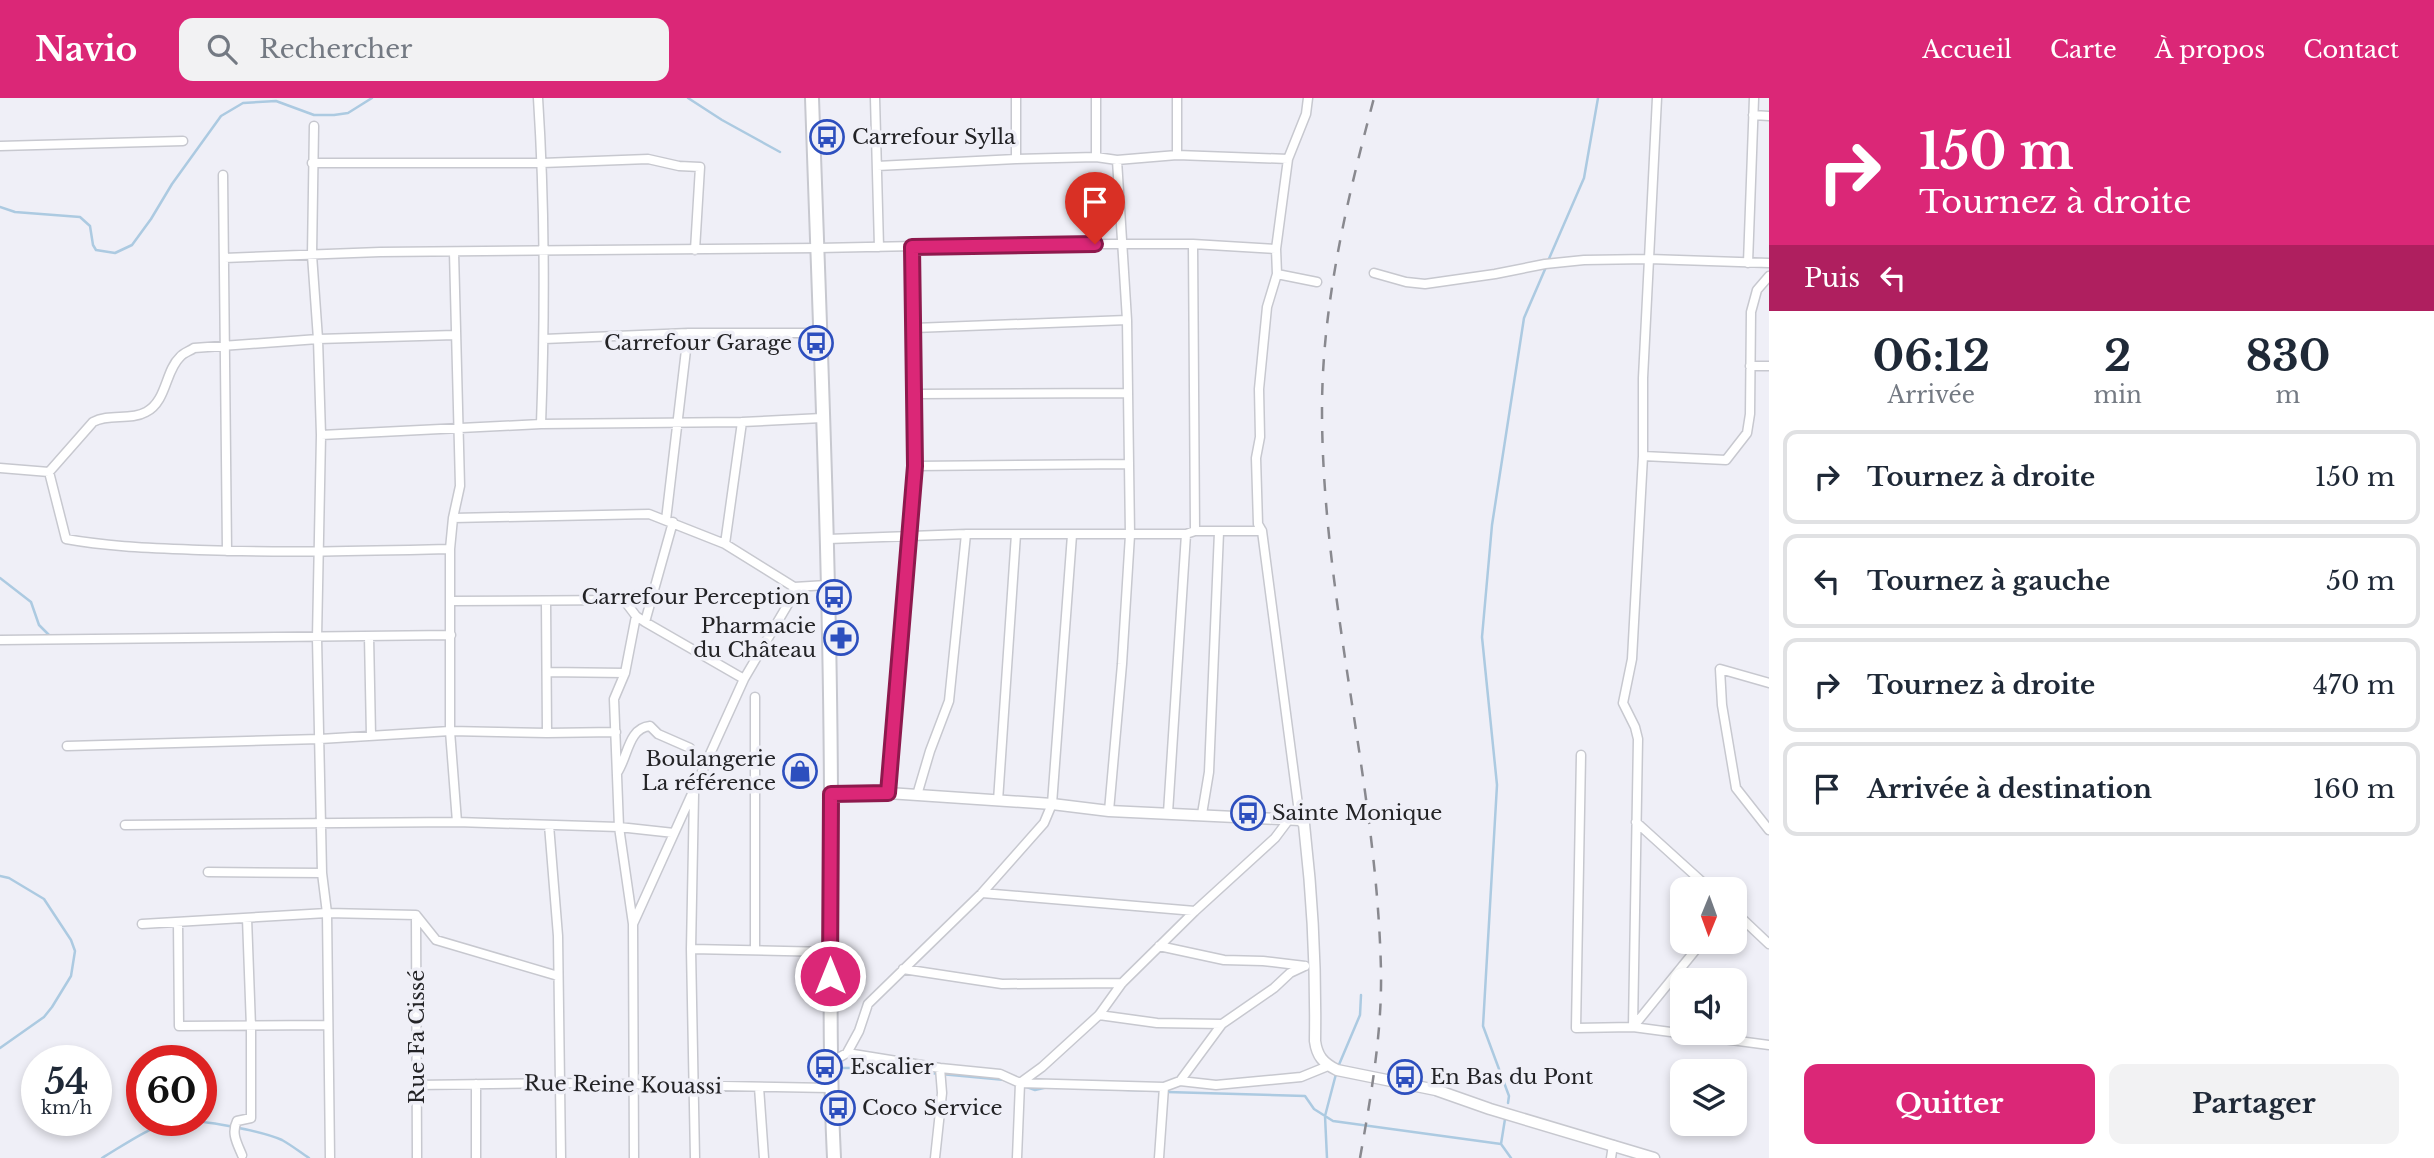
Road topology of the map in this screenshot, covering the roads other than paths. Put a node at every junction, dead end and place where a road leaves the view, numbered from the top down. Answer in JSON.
{"nodes":[{"id":1,"x":538,"y":98,"type":"edge"},
{"id":2,"x":812,"y":98,"type":"edge"},
{"id":3,"x":875,"y":98,"type":"edge"},
{"id":4,"x":1016,"y":98,"type":"edge"},
{"id":5,"x":1096,"y":98,"type":"edge"},
{"id":6,"x":1177,"y":98,"type":"edge"},
{"id":7,"x":1308,"y":98,"type":"edge"},
{"id":8,"x":1657,"y":98,"type":"edge"},
{"id":9,"x":1754,"y":98,"type":"edge"},
{"id":10,"x":1753,"y":115,"type":"junction"},
{"id":11,"x":1769,"y":116,"type":"edge"},
{"id":12,"x":314,"y":126,"type":"dead end"},
{"id":13,"x":183,"y":141,"type":"dead end"},
{"id":14,"x":0,"y":146,"type":"edge"},
{"id":15,"x":1177,"y":155,"type":"junction"},
{"id":16,"x":1096,"y":157,"type":"junction"},
{"id":17,"x":1016,"y":159,"type":"junction"},
{"id":18,"x":1288,"y":159,"type":"junction"},
{"id":19,"x":1117,"y":160,"type":"junction"},
{"id":20,"x":312,"y":163,"type":"junction"},
{"id":21,"x":542,"y":163,"type":"junction"},
{"id":22,"x":877,"y":166,"type":"junction"},
{"id":23,"x":223,"y":175,"type":"dead end"},
{"id":24,"x":1122,"y":244,"type":"junction"},
{"id":25,"x":1193,"y":244,"type":"junction"},
{"id":26,"x":879,"y":247,"type":"junction"},
{"id":27,"x":912,"y":247,"type":"junction"},
{"id":28,"x":818,"y":248,"type":"junction"},
{"id":29,"x":1276,"y":249,"type":"junction"},
{"id":30,"x":542,"y":250,"type":"junction"},
{"id":31,"x":695,"y":250,"type":"junction"},
{"id":32,"x":454,"y":252,"type":"junction"},
{"id":33,"x":312,"y":255,"type":"junction"},
{"id":34,"x":224,"y":258,"type":"junction"},
{"id":35,"x":1649,"y":259,"type":"junction"},
{"id":36,"x":1748,"y":263,"type":"junction"},
{"id":37,"x":1769,"y":264,"type":"edge"},
{"id":38,"x":1374,"y":273,"type":"dead end"},
{"id":39,"x":1277,"y":274,"type":"junction"},
{"id":40,"x":1769,"y":276,"type":"edge"},
{"id":41,"x":1317,"y":282,"type":"dead end"},
{"id":42,"x":1127,"y":320,"type":"junction"},
{"id":43,"x":914,"y":328,"type":"junction"},
{"id":44,"x":688,"y":333,"type":"junction"},
{"id":45,"x":819,"y":333,"type":"junction"},
{"id":46,"x":455,"y":335,"type":"junction"},
{"id":47,"x":318,"y":339,"type":"junction"},
{"id":48,"x":544,"y":339,"type":"junction"},
{"id":49,"x":225,"y":346,"type":"junction"},
{"id":50,"x":1750,"y":366,"type":"junction"},
{"id":51,"x":1769,"y":366,"type":"edge"},
{"id":52,"x":1128,"y":393,"type":"junction"},
{"id":53,"x":914,"y":394,"type":"junction"},
{"id":54,"x":822,"y":418,"type":"junction"},
{"id":55,"x":678,"y":421,"type":"junction"},
{"id":56,"x":742,"y":422,"type":"junction"},
{"id":57,"x":541,"y":424,"type":"junction"},
{"id":58,"x":458,"y":427,"type":"junction"},
{"id":59,"x":321,"y":435,"type":"junction"},
{"id":60,"x":1643,"y":456,"type":"junction"},
{"id":61,"x":1129,"y":464,"type":"junction"},
{"id":62,"x":915,"y":466,"type":"junction"},
{"id":63,"x":0,"y":468,"type":"edge"},
{"id":64,"x":48,"y":472,"type":"junction"},
{"id":65,"x":453,"y":518,"type":"junction"},
{"id":66,"x":669,"y":521,"type":"junction"},
{"id":67,"x":1262,"y":531,"type":"junction"},
{"id":68,"x":1191,"y":532,"type":"junction"},
{"id":69,"x":1219,"y":532,"type":"junction"},
{"id":70,"x":966,"y":534,"type":"junction"},
{"id":71,"x":1016,"y":534,"type":"junction"},
{"id":72,"x":911,"y":535,"type":"junction"},
{"id":73,"x":1072,"y":535,"type":"junction"},
{"id":74,"x":1130,"y":535,"type":"junction"},
{"id":75,"x":828,"y":539,"type":"junction"},
{"id":76,"x":725,"y":544,"type":"junction"},
{"id":77,"x":450,"y":549,"type":"junction"},
{"id":78,"x":228,"y":551,"type":"junction"},
{"id":79,"x":318,"y":552,"type":"junction"},
{"id":80,"x":827,"y":585,"type":"junction"},
{"id":81,"x":794,"y":587,"type":"junction"},
{"id":82,"x":451,"y":601,"type":"junction"},
{"id":83,"x":546,"y":602,"type":"junction"},
{"id":84,"x":636,"y":615,"type":"junction"},
{"id":85,"x":645,"y":622,"type":"junction"},
{"id":86,"x":451,"y":635,"type":"junction"},
{"id":87,"x":369,"y":636,"type":"junction"},
{"id":88,"x":317,"y":638,"type":"junction"},
{"id":89,"x":0,"y":640,"type":"edge"},
{"id":90,"x":547,"y":672,"type":"junction"},
{"id":91,"x":625,"y":673,"type":"junction"},
{"id":92,"x":744,"y":679,"type":"junction"},
{"id":93,"x":1769,"y":683,"type":"edge"},
{"id":94,"x":755,"y":697,"type":"dead end"},
{"id":95,"x":450,"y":731,"type":"junction"},
{"id":96,"x":615,"y":732,"type":"junction"},
{"id":97,"x":547,"y":733,"type":"junction"},
{"id":98,"x":371,"y":736,"type":"junction"},
{"id":99,"x":320,"y":738,"type":"junction"},
{"id":100,"x":67,"y":746,"type":"dead end"},
{"id":101,"x":690,"y":748,"type":"dead end"},
{"id":102,"x":1581,"y":755,"type":"dead end"},
{"id":103,"x":617,"y":772,"type":"junction"},
{"id":104,"x":694,"y":788,"type":"junction"},
{"id":105,"x":888,"y":793,"type":"junction"},
{"id":106,"x":831,"y":794,"type":"junction"},
{"id":107,"x":917,"y":795,"type":"junction"},
{"id":108,"x":998,"y":801,"type":"junction"},
{"id":109,"x":1052,"y":804,"type":"junction"},
{"id":110,"x":1109,"y":811,"type":"junction"},
{"id":111,"x":1168,"y":813,"type":"junction"},
{"id":112,"x":1202,"y":814,"type":"junction"},
{"id":113,"x":1295,"y":819,"type":"junction"},
{"id":114,"x":321,"y":822,"type":"junction"},
{"id":115,"x":457,"y":822,"type":"junction"},
{"id":116,"x":1636,"y":822,"type":"junction"},
{"id":117,"x":125,"y":825,"type":"dead end"},
{"id":118,"x":549,"y":825,"type":"junction"},
{"id":119,"x":619,"y":827,"type":"junction"},
{"id":120,"x":1769,"y":830,"type":"edge"},
{"id":121,"x":674,"y":833,"type":"junction"},
{"id":122,"x":208,"y":872,"type":"dead end"},
{"id":123,"x":322,"y":873,"type":"junction"},
{"id":124,"x":1697,"y":877,"type":"edge"},
{"id":125,"x":982,"y":893,"type":"junction"},
{"id":126,"x":1195,"y":911,"type":"junction"},
{"id":127,"x":327,"y":913,"type":"junction"},
{"id":128,"x":416,"y":915,"type":"junction"},
{"id":129,"x":247,"y":918,"type":"junction"},
{"id":130,"x":178,"y":922,"type":"junction"},
{"id":131,"x":1747,"y":923,"type":"edge"},
{"id":132,"x":142,"y":924,"type":"dead end"},
{"id":133,"x":634,"y":924,"type":"junction"},
{"id":134,"x":1769,"y":944,"type":"edge"},
{"id":135,"x":1159,"y":946,"type":"junction"},
{"id":136,"x":691,"y":949,"type":"junction"},
{"id":137,"x":755,"y":950,"type":"junction"},
{"id":138,"x":830,"y":952,"type":"junction"},
{"id":139,"x":1692,"y":954,"type":"edge"},
{"id":140,"x":1311,"y":965,"type":"junction"},
{"id":141,"x":903,"y":969,"type":"junction"},
{"id":142,"x":558,"y":976,"type":"junction"},
{"id":143,"x":1122,"y":983,"type":"junction"},
{"id":144,"x":1099,"y":1015,"type":"junction"},
{"id":145,"x":1222,"y":1024,"type":"junction"},
{"id":146,"x":328,"y":1025,"type":"junction"},
{"id":147,"x":251,"y":1027,"type":"junction"},
{"id":148,"x":1633,"y":1027,"type":"junction"},
{"id":149,"x":1769,"y":1045,"type":"edge"},
{"id":150,"x":847,"y":1053,"type":"junction"},
{"id":151,"x":831,"y":1062,"type":"junction"},
{"id":152,"x":1328,"y":1066,"type":"junction"},
{"id":153,"x":940,"y":1068,"type":"junction"},
{"id":154,"x":1180,"y":1081,"type":"junction"},
{"id":155,"x":560,"y":1083,"type":"junction"},
{"id":156,"x":1020,"y":1083,"type":"junction"},
{"id":157,"x":476,"y":1084,"type":"junction"},
{"id":158,"x":417,"y":1085,"type":"junction"},
{"id":159,"x":634,"y":1085,"type":"junction"},
{"id":160,"x":693,"y":1087,"type":"junction"},
{"id":161,"x":759,"y":1087,"type":"junction"},
{"id":162,"x":830,"y":1087,"type":"junction"},
{"id":163,"x":1164,"y":1087,"type":"junction"},
{"id":164,"x":1613,"y":1145,"type":"junction"},
{"id":165,"x":242,"y":1155,"type":"dead end"},
{"id":166,"x":330,"y":1158,"type":"edge"},
{"id":167,"x":417,"y":1158,"type":"edge"},
{"id":168,"x":476,"y":1158,"type":"edge"},
{"id":169,"x":561,"y":1158,"type":"edge"},
{"id":170,"x":634,"y":1158,"type":"edge"},
{"id":171,"x":695,"y":1158,"type":"edge"},
{"id":172,"x":764,"y":1158,"type":"edge"},
{"id":173,"x":834,"y":1158,"type":"edge"},
{"id":174,"x":935,"y":1158,"type":"edge"},
{"id":175,"x":1017,"y":1158,"type":"edge"},
{"id":176,"x":1160,"y":1158,"type":"edge"},
{"id":177,"x":1611,"y":1158,"type":"edge"},
{"id":178,"x":1654,"y":1158,"type":"edge"}],
"edges":[{"from":1,"to":21,"type":"street"},
{"from":2,"to":28,"type":"main road"},
{"from":3,"to":22,"type":"street"},
{"from":4,"to":17,"type":"street"},
{"from":5,"to":16,"type":"street"},
{"from":6,"to":15,"type":"street"},
{"from":7,"to":18,"type":"street"},
{"from":8,"to":35,"type":"street"},
{"from":9,"to":10,"type":"street"},
{"from":10,"to":11,"type":"street"},
{"from":10,"to":36,"type":"street"},
{"from":12,"to":20,"type":"street"},
{"from":13,"to":14,"type":"street"},
{"from":15,"to":18,"type":"street"},
{"from":15,"to":19,"type":"street"},
{"from":16,"to":17,"type":"street"},
{"from":16,"to":19,"type":"street"},
{"from":17,"to":22,"type":"street"},
{"from":18,"to":29,"type":"street"},
{"from":19,"to":24,"type":"street"},
{"from":20,"to":21,"type":"street"},
{"from":20,"to":33,"type":"street"},
{"from":21,"to":30,"type":"street"},
{"from":21,"to":31,"type":"street"},
{"from":22,"to":26,"type":"street"},
{"from":23,"to":34,"type":"street"},
{"from":24,"to":25,"type":"street"},
{"from":24,"to":27,"type":"street"},
{"from":24,"to":42,"type":"street"},
{"from":25,"to":29,"type":"street"},
{"from":25,"to":68,"type":"street"},
{"from":26,"to":27,"type":"street"},
{"from":26,"to":28,"type":"street"},
{"from":27,"to":43,"type":"street"},
{"from":28,"to":31,"type":"street"},
{"from":28,"to":45,"type":"main road"},
{"from":29,"to":39,"type":"street"},
{"from":30,"to":31,"type":"street"},
{"from":30,"to":32,"type":"street"},
{"from":30,"to":48,"type":"street"},
{"from":32,"to":33,"type":"street"},
{"from":32,"to":46,"type":"street"},
{"from":33,"to":34,"type":"street"},
{"from":33,"to":47,"type":"street"},
{"from":34,"to":49,"type":"street"},
{"from":35,"to":36,"type":"street"},
{"from":35,"to":38,"type":"street"},
{"from":35,"to":60,"type":"street"},
{"from":36,"to":37,"type":"street"},
{"from":39,"to":41,"type":"street"},
{"from":39,"to":67,"type":"street"},
{"from":40,"to":50,"type":"street"},
{"from":42,"to":43,"type":"street"},
{"from":42,"to":52,"type":"street"},
{"from":43,"to":53,"type":"street"},
{"from":44,"to":45,"type":"street"},
{"from":44,"to":48,"type":"street"},
{"from":44,"to":55,"type":"street"},
{"from":45,"to":54,"type":"main road"},
{"from":46,"to":47,"type":"street"},
{"from":46,"to":58,"type":"street"},
{"from":47,"to":49,"type":"street"},
{"from":47,"to":59,"type":"street"},
{"from":48,"to":57,"type":"street"},
{"from":49,"to":64,"type":"street"},
{"from":49,"to":78,"type":"street"},
{"from":50,"to":51,"type":"street"},
{"from":50,"to":60,"type":"street"},
{"from":52,"to":53,"type":"street"},
{"from":52,"to":61,"type":"street"},
{"from":53,"to":62,"type":"street"},
{"from":54,"to":56,"type":"street"},
{"from":54,"to":75,"type":"main road"},
{"from":55,"to":56,"type":"street"},
{"from":55,"to":57,"type":"street"},
{"from":55,"to":66,"type":"street"},
{"from":56,"to":76,"type":"street"},
{"from":57,"to":58,"type":"street"},
{"from":58,"to":59,"type":"street"},
{"from":58,"to":65,"type":"street"},
{"from":59,"to":79,"type":"street"},
{"from":60,"to":116,"type":"street"},
{"from":61,"to":62,"type":"street"},
{"from":61,"to":74,"type":"street"},
{"from":62,"to":72,"type":"street"},
{"from":63,"to":64,"type":"street"},
{"from":64,"to":78,"type":"street"},
{"from":65,"to":66,"type":"street"},
{"from":65,"to":77,"type":"street"},
{"from":66,"to":76,"type":"street"},
{"from":66,"to":85,"type":"street"},
{"from":67,"to":69,"type":"street"},
{"from":67,"to":113,"type":"street"},
{"from":68,"to":69,"type":"street"},
{"from":68,"to":74,"type":"street"},
{"from":68,"to":111,"type":"street"},
{"from":69,"to":112,"type":"street"},
{"from":70,"to":71,"type":"street"},
{"from":70,"to":72,"type":"street"},
{"from":70,"to":107,"type":"street"},
{"from":71,"to":73,"type":"street"},
{"from":71,"to":108,"type":"street"},
{"from":72,"to":75,"type":"street"},
{"from":72,"to":105,"type":"street"},
{"from":73,"to":74,"type":"street"},
{"from":73,"to":109,"type":"street"},
{"from":74,"to":110,"type":"street"},
{"from":75,"to":80,"type":"main road"},
{"from":76,"to":81,"type":"street"},
{"from":77,"to":79,"type":"street"},
{"from":77,"to":82,"type":"street"},
{"from":78,"to":79,"type":"street"},
{"from":79,"to":88,"type":"street"},
{"from":80,"to":81,"type":"street"},
{"from":80,"to":106,"type":"main road"},
{"from":81,"to":92,"type":"street"},
{"from":82,"to":83,"type":"street"},
{"from":82,"to":86,"type":"street"},
{"from":83,"to":84,"type":"street"},
{"from":83,"to":90,"type":"street"},
{"from":84,"to":85,"type":"street"},
{"from":84,"to":91,"type":"street"},
{"from":85,"to":92,"type":"street"},
{"from":86,"to":87,"type":"street"},
{"from":86,"to":95,"type":"street"},
{"from":87,"to":88,"type":"street"},
{"from":87,"to":98,"type":"street"},
{"from":88,"to":89,"type":"street"},
{"from":88,"to":99,"type":"street"},
{"from":90,"to":91,"type":"street"},
{"from":90,"to":97,"type":"street"},
{"from":91,"to":96,"type":"street"},
{"from":92,"to":104,"type":"street"},
{"from":93,"to":120,"type":"street"},
{"from":94,"to":137,"type":"street"},
{"from":95,"to":97,"type":"street"},
{"from":95,"to":98,"type":"street"},
{"from":95,"to":115,"type":"street"},
{"from":96,"to":97,"type":"street"},
{"from":96,"to":103,"type":"street"},
{"from":98,"to":99,"type":"street"},
{"from":99,"to":100,"type":"street"},
{"from":99,"to":114,"type":"street"},
{"from":101,"to":103,"type":"street"},
{"from":102,"to":148,"type":"street"},
{"from":103,"to":119,"type":"street"},
{"from":104,"to":121,"type":"street"},
{"from":104,"to":136,"type":"street"},
{"from":105,"to":106,"type":"street"},
{"from":105,"to":107,"type":"street"},
{"from":106,"to":138,"type":"main road"},
{"from":107,"to":108,"type":"street"},
{"from":108,"to":109,"type":"street"},
{"from":109,"to":110,"type":"street"},
{"from":109,"to":125,"type":"street"},
{"from":110,"to":111,"type":"street"},
{"from":111,"to":112,"type":"street"},
{"from":112,"to":113,"type":"street"},
{"from":113,"to":126,"type":"street"},
{"from":113,"to":140,"type":"street"},
{"from":114,"to":115,"type":"street"},
{"from":114,"to":117,"type":"street"},
{"from":114,"to":123,"type":"street"},
{"from":115,"to":118,"type":"street"},
{"from":116,"to":124,"type":"street"},
{"from":116,"to":148,"type":"street"},
{"from":118,"to":119,"type":"street"},
{"from":118,"to":142,"type":"street"},
{"from":119,"to":121,"type":"street"},
{"from":119,"to":133,"type":"street"},
{"from":121,"to":133,"type":"street"},
{"from":122,"to":123,"type":"street"},
{"from":123,"to":127,"type":"street"},
{"from":125,"to":126,"type":"street"},
{"from":125,"to":141,"type":"street"},
{"from":126,"to":135,"type":"street"},
{"from":127,"to":128,"type":"street"},
{"from":127,"to":129,"type":"street"},
{"from":127,"to":146,"type":"street"},
{"from":128,"to":142,"type":"street"},
{"from":128,"to":158,"type":"street","name":"Rue Fa Cissé"},
{"from":129,"to":130,"type":"street"},
{"from":129,"to":147,"type":"street"},
{"from":130,"to":132,"type":"street"},
{"from":130,"to":147,"type":"street"},
{"from":131,"to":134,"type":"street"},
{"from":133,"to":159,"type":"street"},
{"from":135,"to":140,"type":"street"},
{"from":135,"to":143,"type":"street"},
{"from":136,"to":137,"type":"street"},
{"from":136,"to":160,"type":"street"},
{"from":137,"to":138,"type":"street"},
{"from":138,"to":151,"type":"main road"},
{"from":139,"to":148,"type":"street"},
{"from":140,"to":145,"type":"street"},
{"from":140,"to":152,"type":"street"},
{"from":141,"to":143,"type":"street"},
{"from":141,"to":150,"type":"street"},
{"from":142,"to":155,"type":"street"},
{"from":143,"to":144,"type":"street"},
{"from":144,"to":145,"type":"street"},
{"from":144,"to":156,"type":"street"},
{"from":145,"to":154,"type":"street"},
{"from":146,"to":147,"type":"street"},
{"from":146,"to":166,"type":"street"},
{"from":147,"to":165,"type":"street"},
{"from":148,"to":149,"type":"street"},
{"from":150,"to":151,"type":"street"},
{"from":150,"to":153,"type":"street"},
{"from":151,"to":162,"type":"main road"},
{"from":152,"to":154,"type":"street"},
{"from":152,"to":164,"type":"street"},
{"from":153,"to":156,"type":"street"},
{"from":153,"to":174,"type":"street"},
{"from":154,"to":163,"type":"street"},
{"from":155,"to":157,"type":"street","name":"Rue Reine Kouassi"},
{"from":155,"to":159,"type":"street","name":"Rue Reine Kouassi"},
{"from":155,"to":169,"type":"street"},
{"from":156,"to":163,"type":"street"},
{"from":156,"to":175,"type":"street"},
{"from":157,"to":158,"type":"street","name":"Rue Reine Kouassi"},
{"from":157,"to":168,"type":"street"},
{"from":158,"to":167,"type":"street","name":"Rue Fa Cissé"},
{"from":159,"to":160,"type":"street","name":"Rue Reine Kouassi"},
{"from":159,"to":170,"type":"street"},
{"from":160,"to":161,"type":"street","name":"Rue Reine Kouassi"},
{"from":160,"to":171,"type":"street"},
{"from":161,"to":162,"type":"street","name":"Rue Reine Kouassi"},
{"from":161,"to":172,"type":"street"},
{"from":162,"to":173,"type":"main road"},
{"from":163,"to":176,"type":"street"},
{"from":164,"to":177,"type":"street"},
{"from":164,"to":178,"type":"street"}]}
